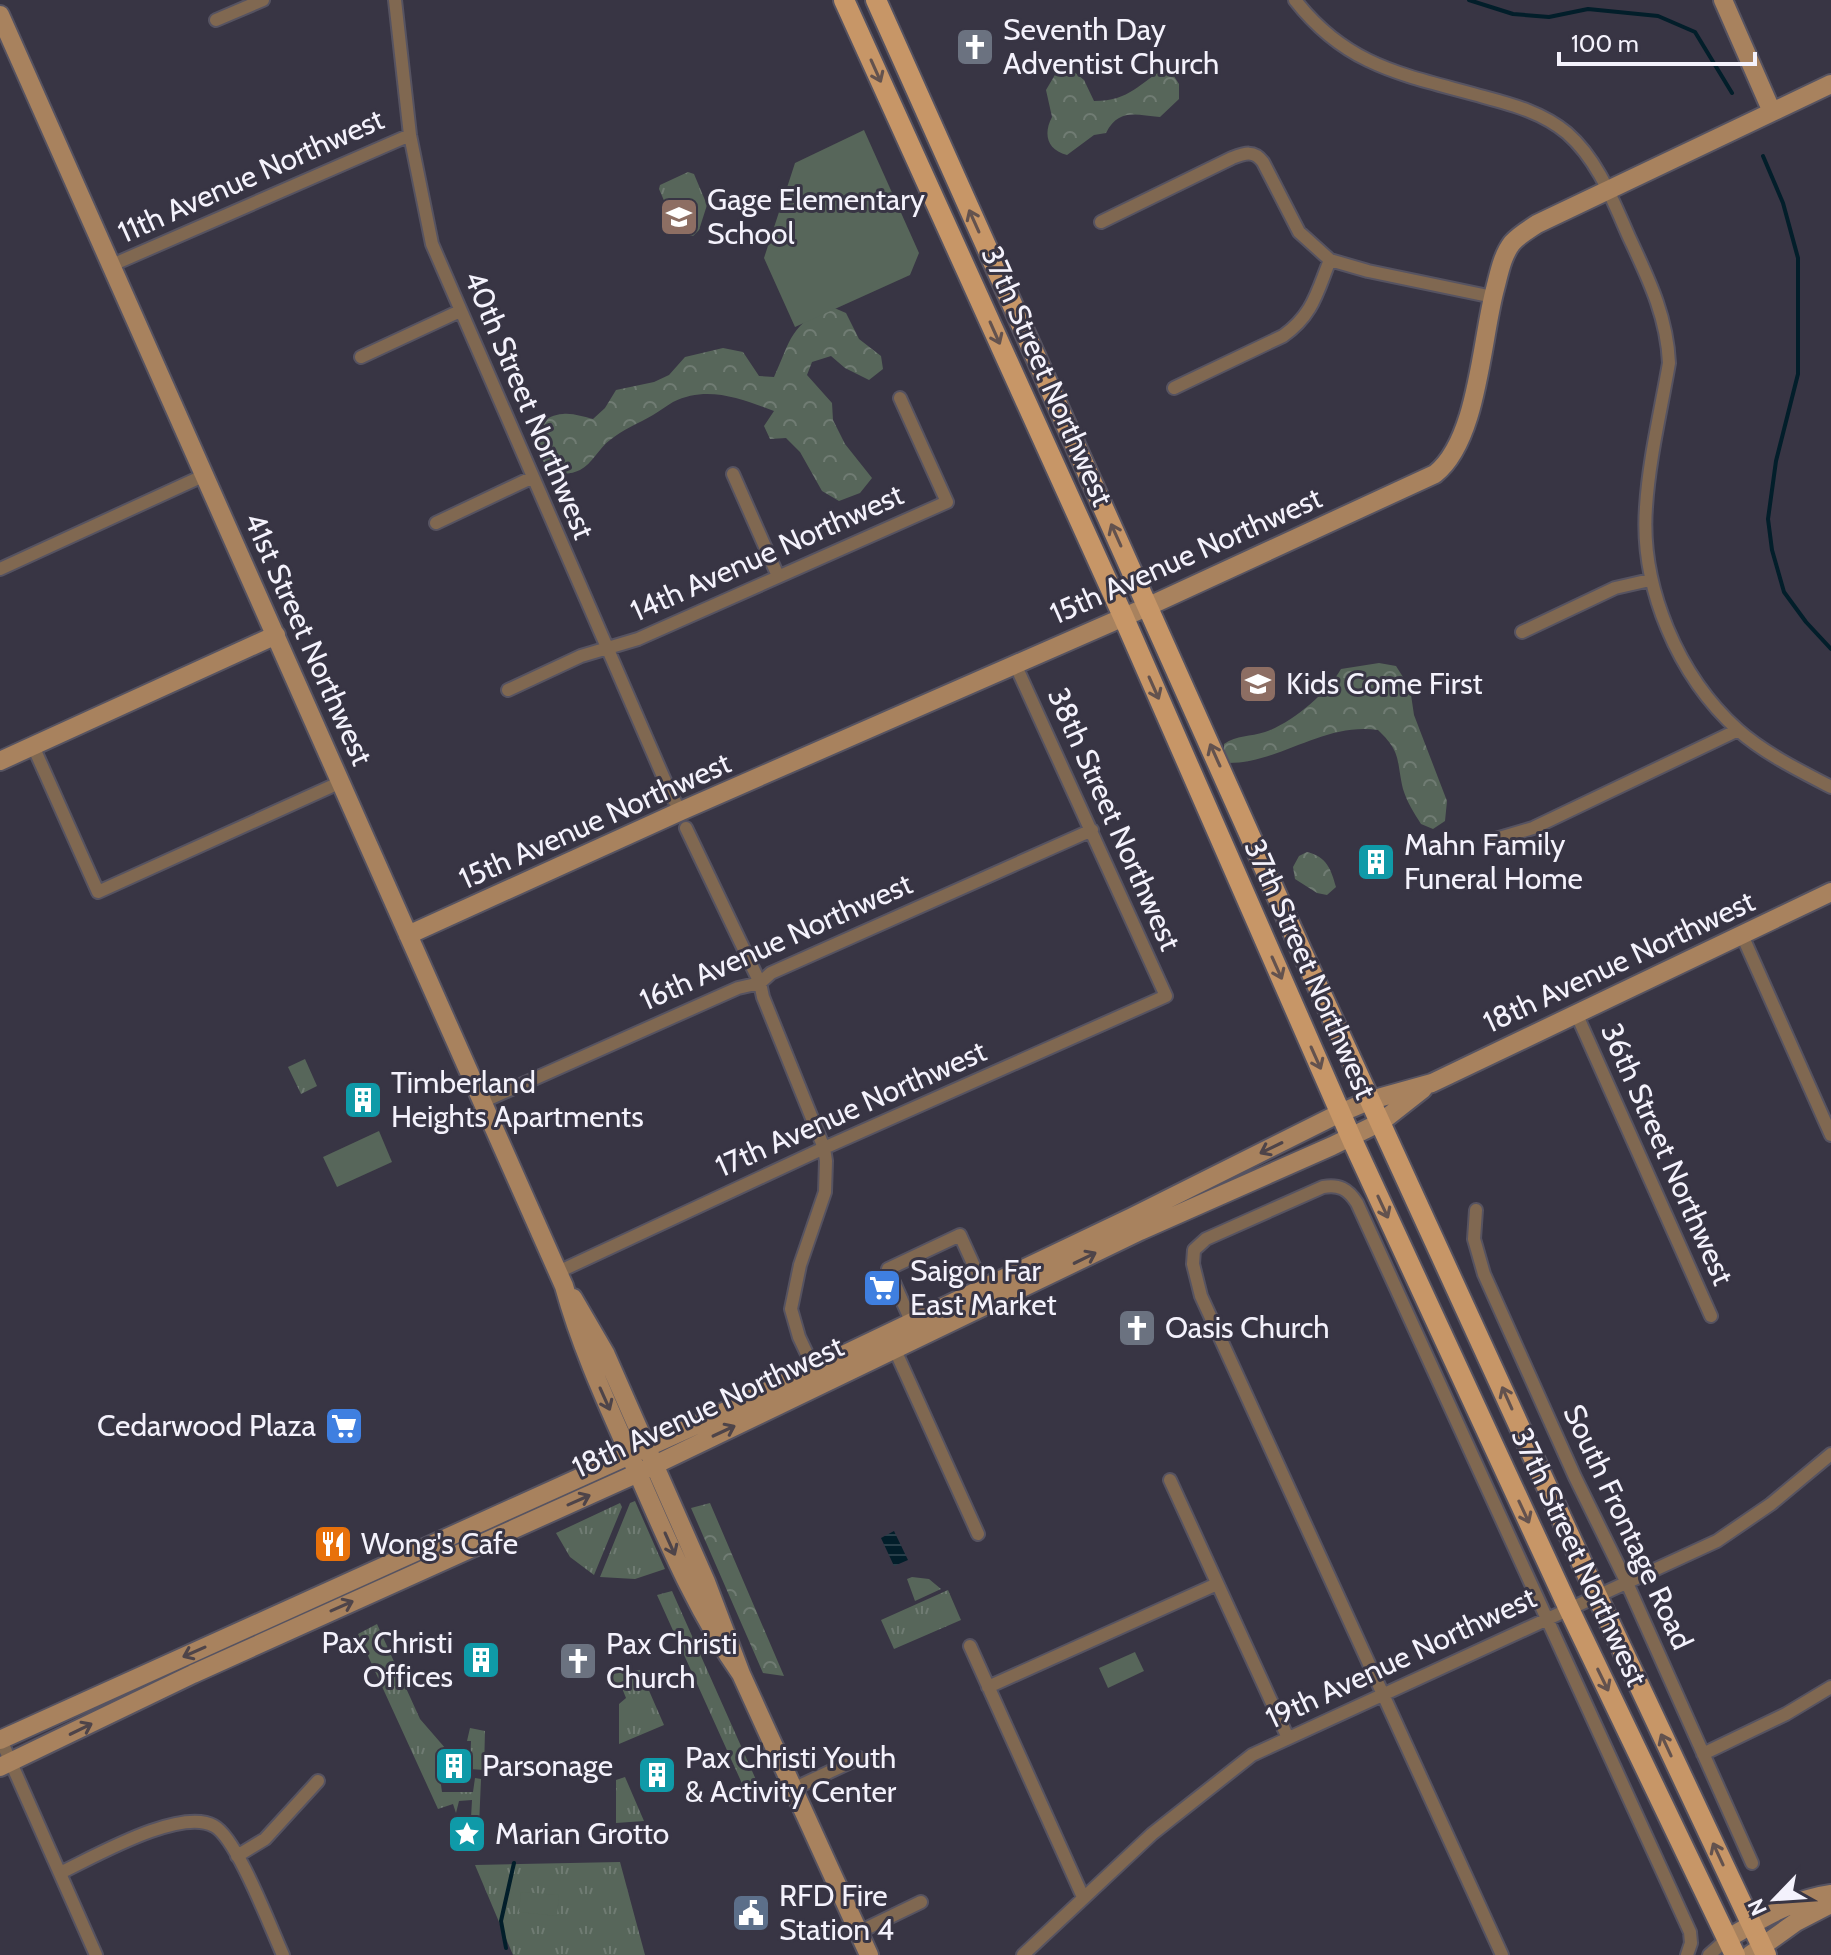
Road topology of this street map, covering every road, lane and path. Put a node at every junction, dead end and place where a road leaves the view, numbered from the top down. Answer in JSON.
{"nodes":[{"id":1,"x":263,"y":0,"type":"edge"},
{"id":2,"x":395,"y":0,"type":"edge"},
{"id":3,"x":844,"y":0,"type":"edge"},
{"id":4,"x":876,"y":0,"type":"edge"},
{"id":5,"x":1295,"y":0,"type":"edge"},
{"id":6,"x":1723,"y":0,"type":"edge"},
{"id":7,"x":0,"y":15,"type":"edge"},
{"id":8,"x":216,"y":20,"type":"dead end"},
{"id":9,"x":1831,"y":84,"type":"edge"},
{"id":10,"x":1772,"y":112,"type":"junction"},
{"id":11,"x":410,"y":135,"type":"junction"},
{"id":12,"x":1608,"y":191,"type":"junction"},
{"id":13,"x":1101,"y":222,"type":"dead end"},
{"id":14,"x":1330,"y":260,"type":"junction"},
{"id":15,"x":112,"y":265,"type":"junction"},
{"id":16,"x":1493,"y":297,"type":"junction"},
{"id":17,"x":460,"y":311,"type":"junction"},
{"id":18,"x":361,"y":357,"type":"dead end"},
{"id":19,"x":1174,"y":388,"type":"dead end"},
{"id":20,"x":900,"y":398,"type":"dead end"},
{"id":21,"x":733,"y":474,"type":"dead end"},
{"id":22,"x":205,"y":475,"type":"junction"},
{"id":23,"x":531,"y":478,"type":"junction"},
{"id":24,"x":436,"y":523,"type":"dead end"},
{"id":25,"x":0,"y":569,"type":"edge"},
{"id":26,"x":778,"y":576,"type":"junction"},
{"id":27,"x":1650,"y":580,"type":"junction"},
{"id":28,"x":1149,"y":606,"type":"junction"},
{"id":29,"x":1123,"y":616,"type":"junction"},
{"id":30,"x":1522,"y":632,"type":"dead end"},
{"id":31,"x":276,"y":635,"type":"junction"},
{"id":32,"x":607,"y":649,"type":"junction"},
{"id":33,"x":1015,"y":664,"type":"junction"},
{"id":34,"x":508,"y":690,"type":"dead end"},
{"id":35,"x":1738,"y":730,"type":"junction"},
{"id":36,"x":33,"y":746,"type":"junction"},
{"id":37,"x":0,"y":761,"type":"edge"},
{"id":38,"x":341,"y":782,"type":"junction"},
{"id":39,"x":1831,"y":787,"type":"edge"},
{"id":40,"x":684,"y":820,"type":"junction"},
{"id":41,"x":1092,"y":830,"type":"junction"},
{"id":42,"x":1489,"y":841,"type":"dead end"},
{"id":43,"x":1831,"y":892,"type":"edge"},
{"id":44,"x":408,"y":935,"type":"junction"},
{"id":45,"x":1742,"y":935,"type":"junction"},
{"id":46,"x":760,"y":983,"type":"junction"},
{"id":47,"x":1166,"y":996,"type":"joint"},
{"id":48,"x":1576,"y":1013,"type":"junction"},
{"id":49,"x":1432,"y":1083,"type":"junction"},
{"id":50,"x":1371,"y":1100,"type":"junction"},
{"id":51,"x":482,"y":1102,"type":"junction"},
{"id":52,"x":1340,"y":1113,"type":"junction"},
{"id":53,"x":1381,"y":1122,"type":"junction"},
{"id":54,"x":1831,"y":1135,"type":"edge"},
{"id":55,"x":1351,"y":1136,"type":"junction"},
{"id":56,"x":824,"y":1148,"type":"junction"},
{"id":57,"x":1476,"y":1210,"type":"dead end"},
{"id":58,"x":561,"y":1279,"type":"junction"},
{"id":59,"x":984,"y":1288,"type":"junction"},
{"id":60,"x":1711,"y":1316,"type":"dead end"},
{"id":61,"x":912,"y":1323,"type":"junction"},
{"id":62,"x":895,"y":1350,"type":"junction"},
{"id":63,"x":818,"y":1377,"type":"junction"},
{"id":64,"x":638,"y":1449,"type":"junction"},
{"id":65,"x":1831,"y":1454,"type":"edge"},
{"id":66,"x":646,"y":1469,"type":"junction"},
{"id":67,"x":1170,"y":1480,"type":"dead end"},
{"id":68,"x":978,"y":1534,"type":"dead end"},
{"id":69,"x":1627,"y":1583,"type":"junction"},
{"id":70,"x":1217,"y":1584,"type":"junction"},
{"id":71,"x":1597,"y":1596,"type":"junction"},
{"id":72,"x":1569,"y":1609,"type":"junction"},
{"id":73,"x":1548,"y":1619,"type":"junction"},
{"id":74,"x":970,"y":1646,"type":"dead end"},
{"id":75,"x":988,"y":1687,"type":"junction"},
{"id":76,"x":1831,"y":1687,"type":"edge"},
{"id":77,"x":1384,"y":1695,"type":"junction"},
{"id":78,"x":1288,"y":1738,"type":"junction"},
{"id":79,"x":0,"y":1740,"type":"edge"},
{"id":80,"x":1703,"y":1754,"type":"junction"},
{"id":81,"x":859,"y":1758,"type":"dead end"},
{"id":82,"x":5,"y":1764,"type":"edge"},
{"id":83,"x":318,"y":1781,"type":"dead end"},
{"id":84,"x":793,"y":1789,"type":"junction"},
{"id":85,"x":237,"y":1856,"type":"junction"},
{"id":86,"x":1752,"y":1863,"type":"dead end"},
{"id":87,"x":60,"y":1873,"type":"junction"},
{"id":88,"x":1831,"y":1894,"type":"edge"},
{"id":89,"x":1083,"y":1897,"type":"junction"},
{"id":90,"x":921,"y":1902,"type":"dead end"},
{"id":91,"x":1831,"y":1904,"type":"edge"},
{"id":92,"x":1751,"y":1925,"type":"junction"},
{"id":93,"x":859,"y":1932,"type":"junction"},
{"id":94,"x":1731,"y":1947,"type":"edge"},
{"id":95,"x":1759,"y":1952,"type":"edge"},
{"id":96,"x":96,"y":1955,"type":"edge"},
{"id":97,"x":283,"y":1955,"type":"edge"},
{"id":98,"x":869,"y":1955,"type":"edge"},
{"id":99,"x":1023,"y":1955,"type":"edge"},
{"id":100,"x":1502,"y":1955,"type":"edge"},
{"id":101,"x":1687,"y":1955,"type":"edge"},
{"id":102,"x":1709,"y":1955,"type":"edge"}],
"edges":[{"from":1,"to":8,"type":"street"},
{"from":2,"to":11,"type":"street","name":"40th Street Northwest"},
{"from":3,"to":29,"type":"main road","name":"37th Street Northwest","one_way":true},
{"from":28,"to":4,"type":"main road","name":"37th Street Northwest","one_way":true},
{"from":5,"to":12,"type":"street"},
{"from":6,"to":10,"type":"main road"},
{"from":7,"to":15,"type":"main road","name":"41st Street Northwest"},
{"from":9,"to":10,"type":"main road","name":"15th Avenue Northwest"},
{"from":10,"to":12,"type":"main road","name":"15th Avenue Northwest"},
{"from":11,"to":15,"type":"street","name":"11th Avenue Northwest"},
{"from":11,"to":17,"type":"street","name":"40th Street Northwest"},
{"from":12,"to":16,"type":"main road","name":"15th Avenue Northwest"},
{"from":12,"to":27,"type":"street"},
{"from":13,"to":14,"type":"street"},
{"from":14,"to":16,"type":"street"},
{"from":14,"to":19,"type":"street"},
{"from":15,"to":22,"type":"main road","name":"41st Street Northwest"},
{"from":16,"to":28,"type":"main road","name":"15th Avenue Northwest"},
{"from":17,"to":18,"type":"street"},
{"from":17,"to":23,"type":"street","name":"40th Street Northwest"},
{"from":20,"to":26,"type":"street","name":"14th Avenue Northwest"},
{"from":21,"to":26,"type":"street"},
{"from":22,"to":25,"type":"street"},
{"from":22,"to":31,"type":"main road","name":"41st Street Northwest"},
{"from":23,"to":24,"type":"street"},
{"from":23,"to":32,"type":"street","name":"40th Street Northwest"},
{"from":26,"to":32,"type":"street","name":"14th Avenue Northwest"},
{"from":27,"to":30,"type":"street"},
{"from":27,"to":35,"type":"street"},
{"from":28,"to":29,"type":"main road","name":"15th Avenue Northwest"},
{"from":50,"to":28,"type":"main road","name":"37th Street Northwest","one_way":true},
{"from":29,"to":33,"type":"main road","name":"15th Avenue Northwest"},
{"from":29,"to":52,"type":"main road","name":"37th Street Northwest","one_way":true},
{"from":31,"to":36,"type":"main road"},
{"from":31,"to":38,"type":"main road","name":"41st Street Northwest"},
{"from":32,"to":34,"type":"street","name":"14th Avenue Northwest"},
{"from":32,"to":40,"type":"street","name":"40th Street Northwest"},
{"from":33,"to":40,"type":"main road","name":"15th Avenue Northwest"},
{"from":33,"to":41,"type":"street","name":"38th Street Northwest"},
{"from":35,"to":39,"type":"street"},
{"from":35,"to":42,"type":"street"},
{"from":36,"to":37,"type":"main road"},
{"from":36,"to":38,"type":"street"},
{"from":38,"to":44,"type":"main road","name":"41st Street Northwest"},
{"from":40,"to":44,"type":"main road","name":"15th Avenue Northwest"},
{"from":40,"to":46,"type":"street","name":"40th Street Northwest"},
{"from":41,"to":46,"type":"street","name":"16th Avenue Northwest"},
{"from":41,"to":47,"type":"street","name":"38th Street Northwest"},
{"from":43,"to":45,"type":"main road","name":"18th Avenue Northwest"},
{"from":44,"to":51,"type":"main road","name":"41st Street Northwest"},
{"from":45,"to":48,"type":"main road","name":"18th Avenue Northwest"},
{"from":45,"to":54,"type":"street"},
{"from":46,"to":51,"type":"street","name":"16th Avenue Northwest"},
{"from":46,"to":56,"type":"street","name":"40th Street Northwest"},
{"from":47,"to":56,"type":"street","name":"17th Avenue Northwest"},
{"from":48,"to":49,"type":"main road","name":"18th Avenue Northwest"},
{"from":48,"to":60,"type":"street","name":"36th Street Northwest"},
{"from":49,"to":50,"type":"main road","name":"18th Avenue Northwest"},
{"from":49,"to":53,"type":"main road","name":"18th Avenue Northwest"},
{"from":50,"to":52,"type":"main road","name":"18th Avenue Northwest"},
{"from":50,"to":53,"type":"main road","name":"37th Street Northwest"},
{"from":51,"to":58,"type":"main road","name":"41st Street Northwest"},
{"from":52,"to":55,"type":"main road","name":"37th Street Northwest"},
{"from":52,"to":59,"type":"main road","name":"18th Avenue Northwest","one_way":true},
{"from":53,"to":55,"type":"main road","name":"18th Avenue Northwest"},
{"from":71,"to":53,"type":"main road","name":"37th Street Northwest","one_way":true},
{"from":62,"to":55,"type":"main road","name":"18th Avenue Northwest","one_way":true},
{"from":55,"to":72,"type":"main road","name":"37th Street Northwest","one_way":true},
{"from":56,"to":58,"type":"street","name":"17th Avenue Northwest"},
{"from":56,"to":63,"type":"street","name":"40th Street Northwest"},
{"from":57,"to":69,"type":"street","name":"South Frontage Road"},
{"from":58,"to":64,"type":"main road","name":"41st Street Northwest"},
{"from":59,"to":61,"type":"main road","name":"18th Avenue Northwest"},
{"from":59,"to":61,"type":"street"},
{"from":61,"to":63,"type":"main road","name":"18th Avenue Northwest"},
{"from":62,"to":63,"type":"main road","name":"18th Avenue Northwest"},
{"from":62,"to":68,"type":"street"},
{"from":63,"to":64,"type":"main road","name":"18th Avenue Northwest"},
{"from":66,"to":63,"type":"main road","name":"18th Avenue Northwest","one_way":true},
{"from":64,"to":66,"type":"main road","name":"41st Street Northwest"},
{"from":64,"to":79,"type":"main road","name":"18th Avenue Northwest","one_way":true},
{"from":65,"to":69,"type":"street","name":"19th Avenue Northwest"},
{"from":82,"to":66,"type":"main road","name":"18th Avenue Northwest","one_way":true},
{"from":66,"to":84,"type":"main road","name":"41st Street Northwest"},
{"from":67,"to":70,"type":"street"},
{"from":69,"to":71,"type":"street","name":"19th Avenue Northwest"},
{"from":69,"to":80,"type":"street","name":"South Frontage Road"},
{"from":70,"to":75,"type":"street"},
{"from":70,"to":78,"type":"street"},
{"from":71,"to":72,"type":"street","name":"19th Avenue Northwest"},
{"from":92,"to":71,"type":"main road","name":"37th Street Northwest","one_way":true},
{"from":72,"to":73,"type":"street","name":"19th Avenue Northwest"},
{"from":72,"to":94,"type":"main road","name":"37th Street Northwest","one_way":true},
{"from":73,"to":77,"type":"street","name":"19th Avenue Northwest"},
{"from":73,"to":77,"type":"street"},
{"from":73,"to":101,"type":"street"},
{"from":74,"to":75,"type":"street"},
{"from":75,"to":89,"type":"street"},
{"from":76,"to":80,"type":"street"},
{"from":77,"to":78,"type":"street","name":"19th Avenue Northwest"},
{"from":77,"to":100,"type":"street"},
{"from":78,"to":89,"type":"street","name":"19th Avenue Northwest"},
{"from":79,"to":82,"type":"street"},
{"from":80,"to":86,"type":"street","name":"South Frontage Road"},
{"from":81,"to":84,"type":"street"},
{"from":82,"to":87,"type":"street"},
{"from":83,"to":85,"type":"street"},
{"from":84,"to":93,"type":"main road","name":"41st Street Northwest"},
{"from":85,"to":87,"type":"street"},
{"from":85,"to":97,"type":"street"},
{"from":87,"to":96,"type":"street"},
{"from":88,"to":92,"type":"main road"},
{"from":89,"to":99,"type":"street","name":"19th Avenue Northwest"},
{"from":90,"to":93,"type":"street"},
{"from":91,"to":95,"type":"main road"},
{"from":92,"to":94,"type":"main road"},
{"from":92,"to":95,"type":"main road","name":"37th Street Northwest"},
{"from":93,"to":98,"type":"main road","name":"41st Street Northwest"},
{"from":94,"to":102,"type":"street"}]}
